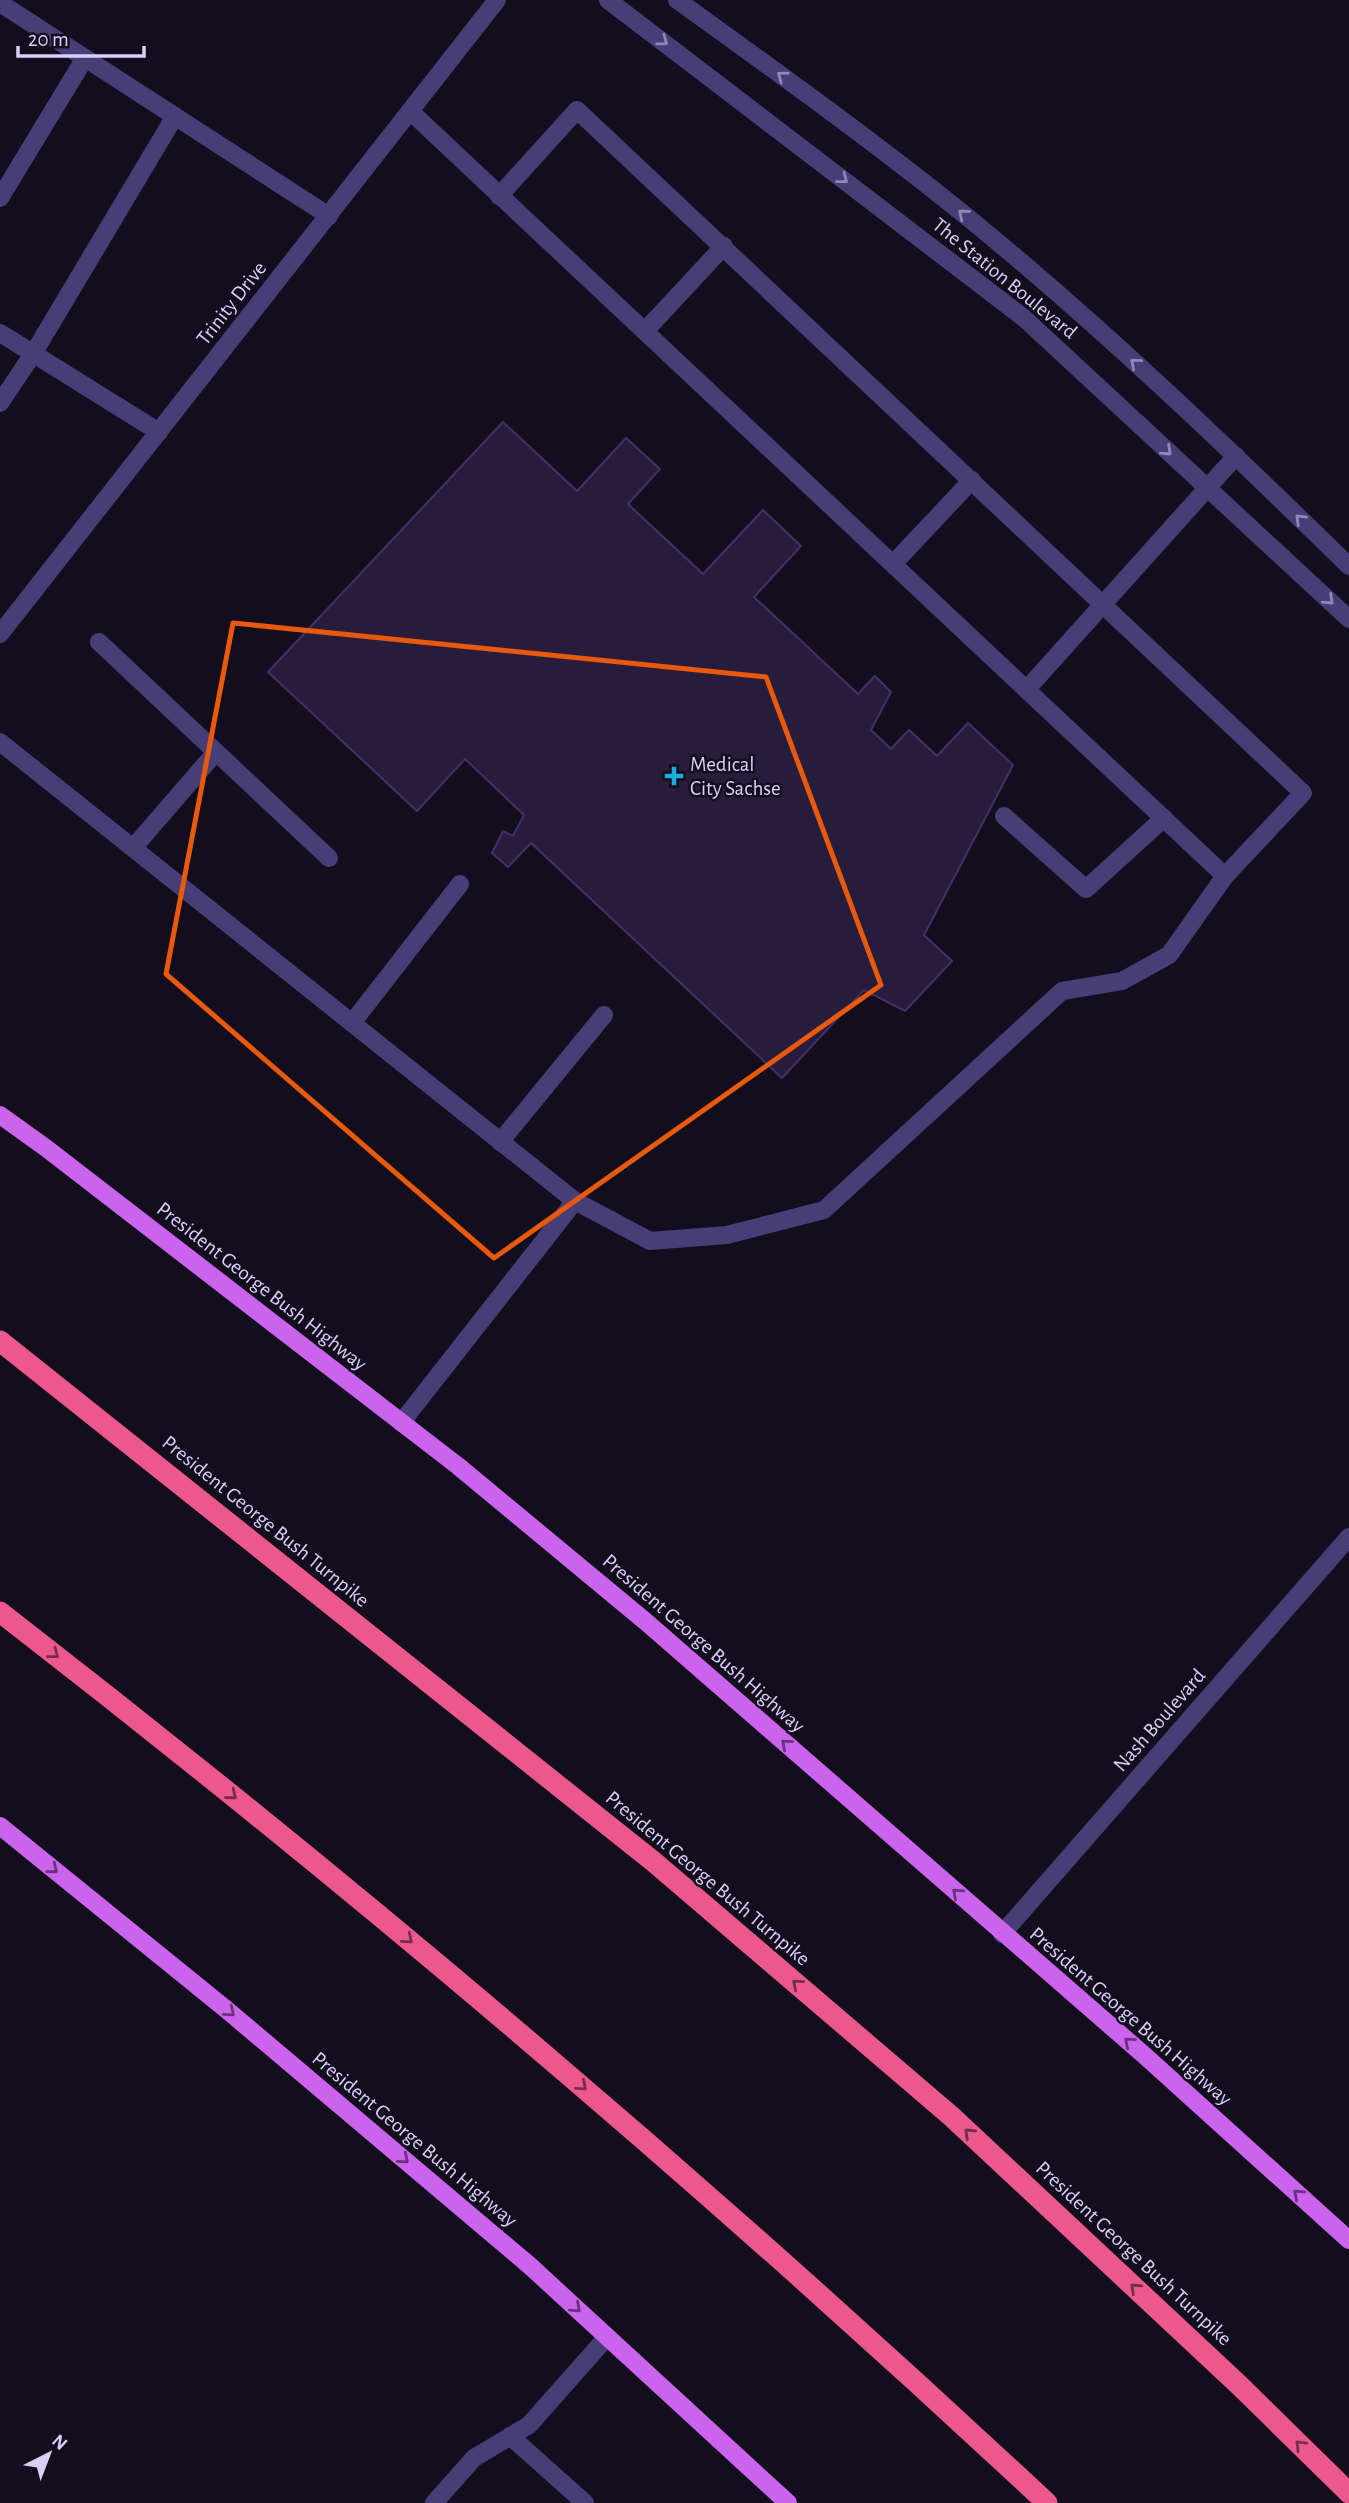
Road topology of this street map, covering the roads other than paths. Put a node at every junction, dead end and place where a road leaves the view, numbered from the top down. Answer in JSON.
{"nodes":[{"id":1,"x":498,"y":0,"type":"edge"},
{"id":2,"x":608,"y":0,"type":"edge"},
{"id":3,"x":677,"y":0,"type":"edge"},
{"id":4,"x":0,"y":3,"type":"edge"},
{"id":5,"x":85,"y":58,"type":"junction"},
{"id":6,"x":411,"y":112,"type":"junction"},
{"id":7,"x":175,"y":116,"type":"junction"},
{"id":8,"x":499,"y":196,"type":"junction"},
{"id":9,"x":0,"y":198,"type":"edge"},
{"id":10,"x":329,"y":216,"type":"junction"},
{"id":11,"x":724,"y":246,"type":"junction"},
{"id":12,"x":645,"y":331,"type":"junction"},
{"id":13,"x":0,"y":333,"type":"edge"},
{"id":14,"x":33,"y":354,"type":"junction"},
{"id":15,"x":0,"y":403,"type":"edge"},
{"id":16,"x":159,"y":432,"type":"junction"},
{"id":17,"x":1236,"y":456,"type":"junction"},
{"id":18,"x":972,"y":480,"type":"junction"},
{"id":19,"x":1207,"y":487,"type":"junction"},
{"id":20,"x":893,"y":564,"type":"junction"},
{"id":21,"x":1349,"y":566,"type":"edge"},
{"id":22,"x":1102,"y":603,"type":"junction"},
{"id":23,"x":1349,"y":620,"type":"edge"},
{"id":24,"x":0,"y":634,"type":"edge"},
{"id":25,"x":99,"y":642,"type":"dead end"},
{"id":26,"x":1027,"y":690,"type":"junction"},
{"id":27,"x":0,"y":742,"type":"edge"},
{"id":28,"x":216,"y":752,"type":"junction"},
{"id":29,"x":1004,"y":816,"type":"dead end"},
{"id":30,"x":1164,"y":818,"type":"junction"},
{"id":31,"x":133,"y":848,"type":"junction"},
{"id":32,"x":329,"y":858,"type":"dead end"},
{"id":33,"x":1225,"y":876,"type":"junction"},
{"id":34,"x":460,"y":884,"type":"dead end"},
{"id":35,"x":604,"y":1015,"type":"dead end"},
{"id":36,"x":352,"y":1023,"type":"junction"},
{"id":37,"x":0,"y":1115,"type":"edge"},
{"id":38,"x":500,"y":1142,"type":"junction"},
{"id":39,"x":575,"y":1201,"type":"junction"},
{"id":40,"x":0,"y":1341,"type":"edge"},
{"id":41,"x":401,"y":1423,"type":"junction"},
{"id":42,"x":1349,"y":1537,"type":"edge"},
{"id":43,"x":0,"y":1612,"type":"edge"},
{"id":44,"x":0,"y":1826,"type":"edge"},
{"id":45,"x":1002,"y":1934,"type":"junction"},
{"id":46,"x":1349,"y":2240,"type":"edge"},
{"id":47,"x":607,"y":2337,"type":"junction"},
{"id":48,"x":510,"y":2436,"type":"junction"},
{"id":49,"x":1349,"y":2493,"type":"edge"},
{"id":50,"x":434,"y":2503,"type":"edge"},
{"id":51,"x":584,"y":2503,"type":"edge"},
{"id":52,"x":788,"y":2503,"type":"edge"},
{"id":53,"x":1047,"y":2503,"type":"edge"}],
"edges":[{"from":1,"to":6,"type":"street","name":"Trinity Drive"},
{"from":2,"to":19,"type":"street","name":"The Station Boulevard","one_way":true},
{"from":17,"to":3,"type":"street","name":"The Station Boulevard","one_way":true},
{"from":4,"to":5,"type":"street"},
{"from":5,"to":7,"type":"street"},
{"from":5,"to":9,"type":"street"},
{"from":6,"to":8,"type":"street"},
{"from":6,"to":10,"type":"street","name":"Trinity Drive"},
{"from":7,"to":10,"type":"street"},
{"from":7,"to":14,"type":"street"},
{"from":8,"to":11,"type":"street"},
{"from":8,"to":12,"type":"street"},
{"from":10,"to":16,"type":"street","name":"Trinity Drive"},
{"from":11,"to":12,"type":"street"},
{"from":11,"to":18,"type":"street"},
{"from":12,"to":20,"type":"street"},
{"from":13,"to":14,"type":"street"},
{"from":14,"to":15,"type":"street"},
{"from":14,"to":16,"type":"street"},
{"from":16,"to":24,"type":"street","name":"Trinity Drive"},
{"from":17,"to":19,"type":"street"},
{"from":21,"to":17,"type":"street","name":"The Station Boulevard","one_way":true},
{"from":18,"to":20,"type":"street"},
{"from":18,"to":22,"type":"street"},
{"from":19,"to":22,"type":"street"},
{"from":19,"to":23,"type":"street","name":"The Station Boulevard","one_way":true},
{"from":20,"to":26,"type":"street"},
{"from":22,"to":26,"type":"street"},
{"from":22,"to":33,"type":"street"},
{"from":25,"to":28,"type":"street"},
{"from":26,"to":30,"type":"street"},
{"from":27,"to":31,"type":"street"},
{"from":28,"to":31,"type":"street"},
{"from":28,"to":32,"type":"street"},
{"from":29,"to":30,"type":"street"},
{"from":30,"to":33,"type":"street"},
{"from":31,"to":36,"type":"street"},
{"from":33,"to":39,"type":"street"},
{"from":34,"to":36,"type":"street"},
{"from":35,"to":38,"type":"street"},
{"from":36,"to":38,"type":"street"},
{"from":37,"to":41,"type":"main road","name":"President George Bush Highway"},
{"from":38,"to":39,"type":"street"},
{"from":39,"to":41,"type":"street"},
{"from":49,"to":40,"type":"highway","name":"President George Bush Turnpike","one_way":true},
{"from":45,"to":41,"type":"main road","name":"President George Bush Highway","one_way":true},
{"from":42,"to":45,"type":"street","name":"Nash Boulevard"},
{"from":43,"to":53,"type":"highway","one_way":true},
{"from":44,"to":47,"type":"main road","name":"President George Bush Highway","one_way":true},
{"from":46,"to":45,"type":"main road","name":"President George Bush Highway","one_way":true},
{"from":47,"to":48,"type":"street"},
{"from":47,"to":52,"type":"main road","name":"President George Bush Highway"},
{"from":48,"to":50,"type":"street"},
{"from":48,"to":51,"type":"street"}]}
